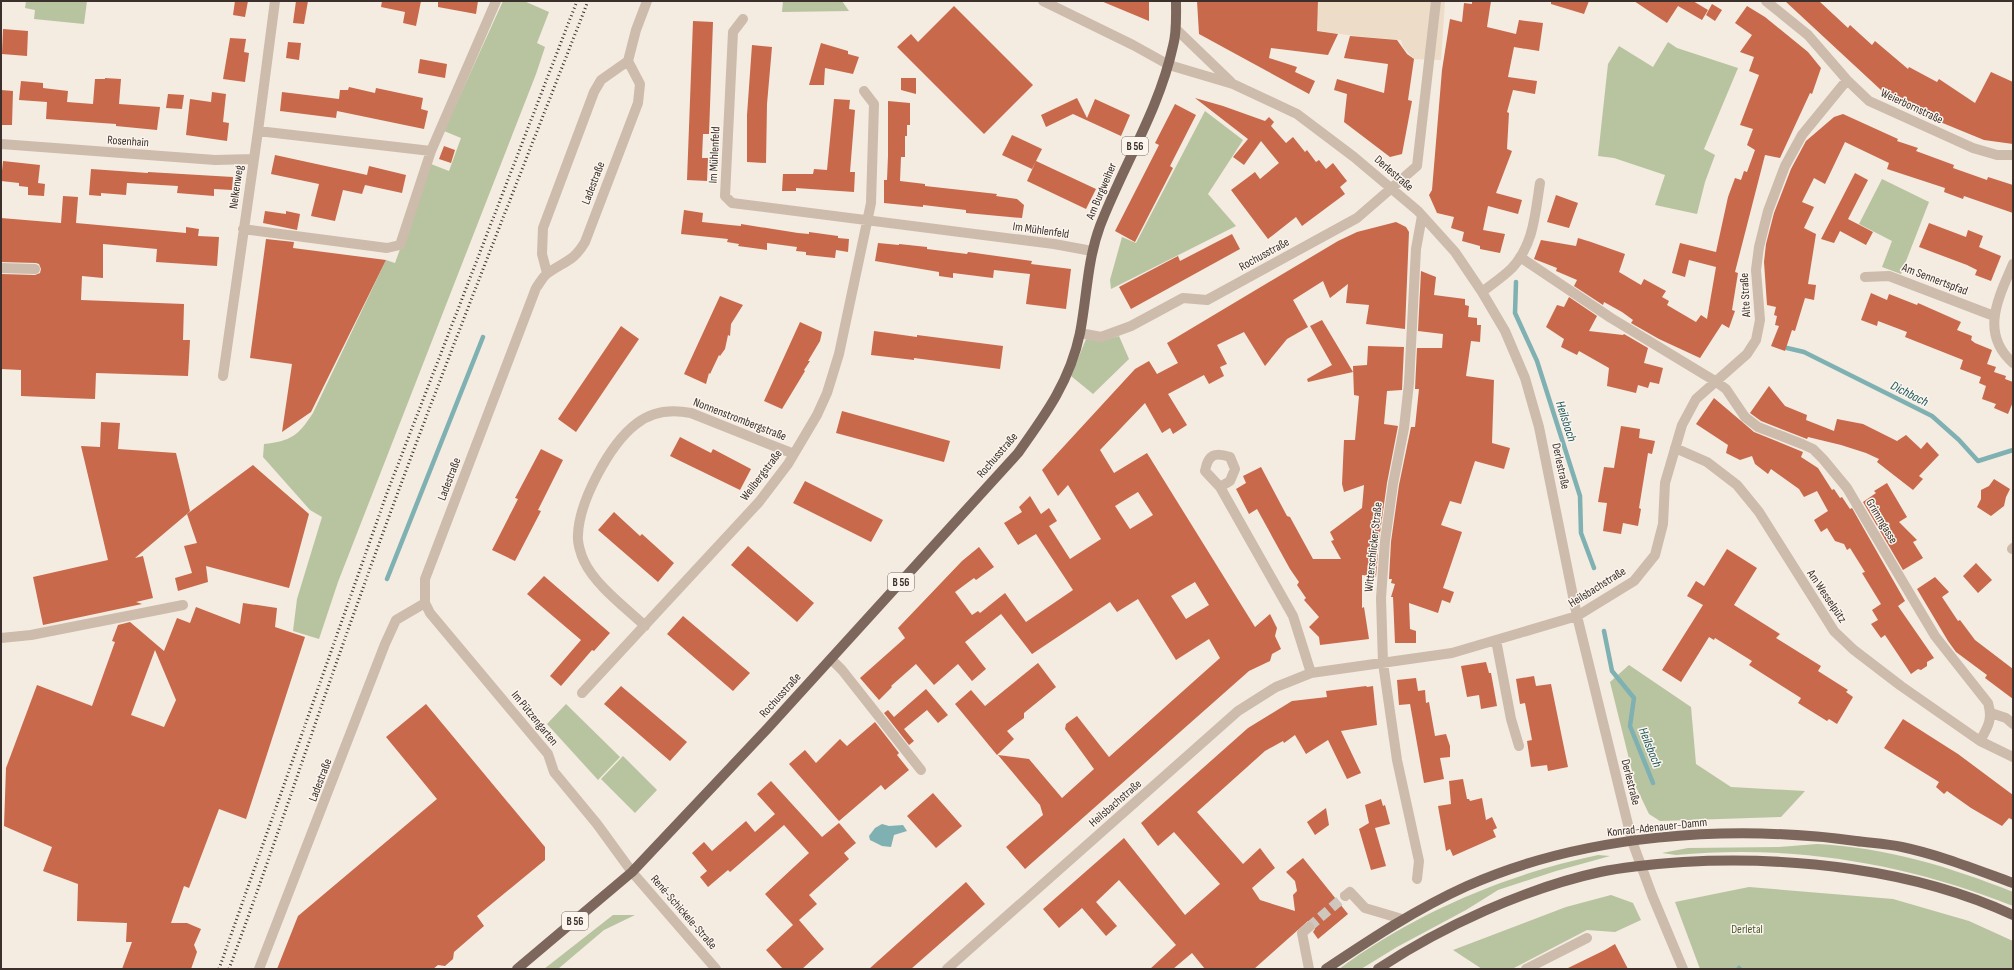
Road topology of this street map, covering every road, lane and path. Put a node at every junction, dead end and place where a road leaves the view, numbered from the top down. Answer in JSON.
{"nodes":[{"id":1,"x":275,"y":1,"type":"edge"},
{"id":2,"x":496,"y":1,"type":"edge"},
{"id":3,"x":647,"y":1,"type":"edge"},
{"id":4,"x":1043,"y":1,"type":"edge"},
{"id":5,"x":1176,"y":1,"type":"edge"},
{"id":6,"x":1436,"y":1,"type":"edge"},
{"id":7,"x":1766,"y":1,"type":"edge"},
{"id":8,"x":743,"y":20,"type":"dead end"},
{"id":9,"x":1176,"y":29,"type":"junction"},
{"id":10,"x":628,"y":61,"type":"junction"},
{"id":11,"x":1168,"y":65,"type":"junction"},
{"id":12,"x":1847,"y":80,"type":"junction"},
{"id":13,"x":1233,"y":84,"type":"junction"},
{"id":14,"x":864,"y":91,"type":"dead end"},
{"id":15,"x":258,"y":131,"type":"junction"},
{"id":16,"x":1,"y":144,"type":"edge"},
{"id":17,"x":431,"y":151,"type":"junction"},
{"id":18,"x":2013,"y":155,"type":"edge"},
{"id":19,"x":253,"y":159,"type":"junction"},
{"id":20,"x":1540,"y":184,"type":"dead end"},
{"id":21,"x":1392,"y":187,"type":"junction"},
{"id":22,"x":1422,"y":216,"type":"junction"},
{"id":23,"x":868,"y":220,"type":"junction"},
{"id":24,"x":243,"y":229,"type":"junction"},
{"id":25,"x":1092,"y":251,"type":"junction"},
{"id":26,"x":1520,"y":257,"type":"junction"},
{"id":27,"x":2013,"y":264,"type":"edge"},
{"id":28,"x":1,"y":268,"type":"edge"},
{"id":29,"x":35,"y":269,"type":"dead end"},
{"id":30,"x":547,"y":273,"type":"junction"},
{"id":31,"x":1865,"y":277,"type":"dead end"},
{"id":32,"x":1482,"y":292,"type":"junction"},
{"id":33,"x":1994,"y":316,"type":"junction"},
{"id":34,"x":1080,"y":333,"type":"junction"},
{"id":35,"x":2013,"y":362,"type":"edge"},
{"id":36,"x":223,"y":376,"type":"dead end"},
{"id":37,"x":1715,"y":381,"type":"junction"},
{"id":38,"x":1675,"y":448,"type":"junction"},
{"id":39,"x":794,"y":454,"type":"junction"},
{"id":40,"x":1220,"y":487,"type":"dead end"},
{"id":41,"x":425,"y":603,"type":"junction"},
{"id":42,"x":183,"y":605,"type":"dead end"},
{"id":43,"x":1577,"y":616,"type":"junction"},
{"id":44,"x":644,"y":626,"type":"junction"},
{"id":45,"x":1,"y":638,"type":"edge"},
{"id":46,"x":1496,"y":640,"type":"junction"},
{"id":47,"x":831,"y":659,"type":"junction"},
{"id":48,"x":1383,"y":663,"type":"junction"},
{"id":49,"x":1311,"y":673,"type":"junction"},
{"id":50,"x":582,"y":693,"type":"dead end"},
{"id":51,"x":1991,"y":713,"type":"junction"},
{"id":52,"x":2013,"y":724,"type":"edge"},
{"id":53,"x":1980,"y":741,"type":"junction"},
{"id":54,"x":1519,"y":746,"type":"dead end"},
{"id":55,"x":2013,"y":757,"type":"edge"},
{"id":56,"x":921,"y":770,"type":"dead end"},
{"id":57,"x":1632,"y":841,"type":"junction"},
{"id":58,"x":1640,"y":865,"type":"junction"},
{"id":59,"x":632,"y":872,"type":"junction"},
{"id":60,"x":1417,"y":880,"type":"dead end"},
{"id":61,"x":2013,"y":883,"type":"edge"},
{"id":62,"x":1345,"y":896,"type":"dead end"},
{"id":63,"x":2013,"y":915,"type":"edge"},
{"id":64,"x":1402,"y":919,"type":"junction"},
{"id":65,"x":1309,"y":927,"type":"tunnel mouth"},
{"id":66,"x":1587,"y":938,"type":"dead end"},
{"id":67,"x":259,"y":969,"type":"edge"},
{"id":68,"x":517,"y":969,"type":"edge"},
{"id":69,"x":716,"y":969,"type":"edge"},
{"id":70,"x":947,"y":969,"type":"edge"},
{"id":71,"x":1309,"y":969,"type":"edge"},
{"id":72,"x":1326,"y":969,"type":"edge"},
{"id":73,"x":1378,"y":969,"type":"edge"},
{"id":74,"x":1526,"y":969,"type":"edge"},
{"id":75,"x":1682,"y":969,"type":"edge"}],
"edges":[{"from":1,"to":15,"type":"street","name":"Nelkenweg"},
{"from":2,"to":17,"type":"street"},
{"from":3,"to":10,"type":"street"},
{"from":4,"to":11,"type":"street"},
{"from":5,"to":9,"type":"main road","name":"Am Burgweiher","number":"B 56"},
{"from":6,"to":21,"type":"street","name":"Rochusstraße"},
{"from":7,"to":12,"type":"street","name":"Weierbornstraße"},
{"from":8,"to":23,"type":"street","name":"Im Mühlenfeld"},
{"from":9,"to":11,"type":"main road","name":"Am Burgweiher","number":"B 56"},
{"from":9,"to":13,"type":"street","name":"Derlestraße"},
{"from":10,"to":30,"type":"street"},
{"from":10,"to":30,"type":"street","name":"Ladestraße"},
{"from":11,"to":13,"type":"street","name":"Derlestraße"},
{"from":11,"to":25,"type":"main road","name":"Am Burgweiher","number":"B 56"},
{"from":12,"to":18,"type":"street","name":"Weierbornstraße"},
{"from":12,"to":37,"type":"street","name":"Alte Straße"},
{"from":13,"to":21,"type":"street","name":"Derlestraße"},
{"from":14,"to":23,"type":"street"},
{"from":15,"to":17,"type":"street"},
{"from":15,"to":19,"type":"street","name":"Nelkenweg"},
{"from":16,"to":19,"type":"street","name":"Rosenhain"},
{"from":17,"to":24,"type":"street"},
{"from":19,"to":24,"type":"street","name":"Nelkenweg"},
{"from":20,"to":26,"type":"street"},
{"from":21,"to":22,"type":"street","name":"Derlestraße"},
{"from":21,"to":34,"type":"street","name":"Rochusstraße"},
{"from":22,"to":32,"type":"street","name":"Derlestraße"},
{"from":22,"to":48,"type":"street","name":"Witterschlicker Straße"},
{"from":23,"to":25,"type":"street","name":"Im Mühlenfeld"},
{"from":23,"to":39,"type":"street","name":"Weilbergstraße"},
{"from":24,"to":36,"type":"street","name":"Nelkenweg"},
{"from":25,"to":34,"type":"main road","name":"Am Burgweiher","number":"B 56"},
{"from":26,"to":32,"type":"street"},
{"from":26,"to":37,"type":"street"},
{"from":27,"to":33,"type":"street"},
{"from":28,"to":29,"type":"street"},
{"from":30,"to":41,"type":"street","name":"Ladestraße"},
{"from":31,"to":33,"type":"street","name":"Am Sennertspfad"},
{"from":32,"to":43,"type":"street","name":"Derlestraße"},
{"from":33,"to":35,"type":"street"},
{"from":34,"to":47,"type":"main road","name":"Rochusstraße","number":"B 56"},
{"from":37,"to":38,"type":"street","name":"Heilsbachstraße"},
{"from":37,"to":51,"type":"street","name":"Grimmgasse"},
{"from":38,"to":43,"type":"street","name":"Heilsbachstraße"},
{"from":38,"to":53,"type":"street","name":"Am Wesselpütz"},
{"from":39,"to":44,"type":"street","name":"Weilbergstraße"},
{"from":39,"to":44,"type":"street","name":"Nonnenstrombergstraße"},
{"from":40,"to":49,"type":"street"},
{"from":41,"to":59,"type":"street","name":"Im Pützengarten"},
{"from":41,"to":67,"type":"street","name":"Ladestraße"},
{"from":42,"to":45,"type":"street"},
{"from":43,"to":46,"type":"street","name":"Heilsbachstraße"},
{"from":43,"to":57,"type":"street","name":"Derlestraße"},
{"from":44,"to":50,"type":"street","name":"Weilbergstraße"},
{"from":46,"to":48,"type":"street","name":"Heilsbachstraße"},
{"from":46,"to":54,"type":"street"},
{"from":47,"to":56,"type":"street"},
{"from":47,"to":59,"type":"main road","name":"Rochusstraße","number":"B 56"},
{"from":48,"to":49,"type":"street","name":"Heilsbachstraße"},
{"from":48,"to":60,"type":"street","name":"Witterschlicker Straße"},
{"from":49,"to":70,"type":"street","name":"Heilsbachstraße"},
{"from":51,"to":52,"type":"street"},
{"from":51,"to":53,"type":"street"},
{"from":53,"to":55,"type":"street"},
{"from":57,"to":58,"type":"street","name":"Derlestraße"},
{"from":57,"to":61,"type":"main road","name":"Konrad-Adenauer-Damm"},
{"from":57,"to":64,"type":"main road","name":"Konrad-Adenauer-Damm"},
{"from":58,"to":63,"type":"main road"},
{"from":58,"to":73,"type":"main road"},
{"from":58,"to":75,"type":"street","name":"Derlestraße"},
{"from":59,"to":68,"type":"main road","name":"Rochusstraße","number":"B 56"},
{"from":59,"to":69,"type":"street","name":"René-Schickele-Straße"},
{"from":62,"to":64,"type":"street"},
{"from":64,"to":72,"type":"main road","name":"Konrad-Adenauer-Damm"},
{"from":65,"to":71,"type":"street"},
{"from":66,"to":74,"type":"street"}]}
